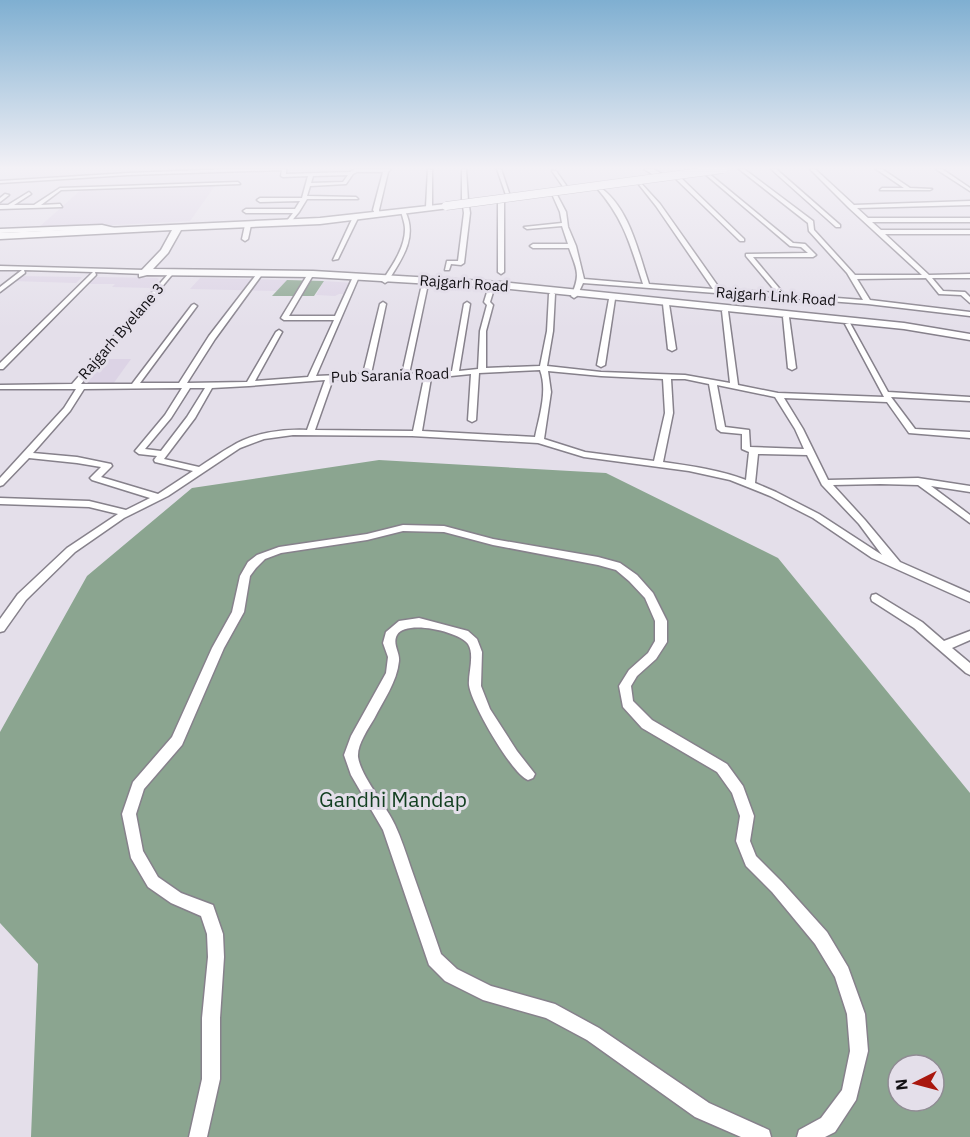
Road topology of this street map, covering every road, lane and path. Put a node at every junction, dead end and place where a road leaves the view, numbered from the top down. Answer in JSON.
{"nodes":[{"id":1,"x":273,"y":222,"type":"edge"},
{"id":2,"x":279,"y":222,"type":"edge"},
{"id":3,"x":353,"y":222,"type":"edge"},
{"id":4,"x":407,"y":222,"type":"edge"},
{"id":5,"x":466,"y":222,"type":"edge"},
{"id":6,"x":501,"y":222,"type":"edge"},
{"id":7,"x":623,"y":222,"type":"edge"},
{"id":8,"x":670,"y":222,"type":"edge"},
{"id":9,"x":723,"y":222,"type":"edge"},
{"id":10,"x":767,"y":222,"type":"edge"},
{"id":11,"x":811,"y":222,"type":"edge"},
{"id":12,"x":834,"y":222,"type":"edge"},
{"id":13,"x":867,"y":222,"type":"edge"},
{"id":14,"x":565,"y":224,"type":"joint"},
{"id":15,"x":248,"y":225,"type":"junction"},
{"id":16,"x":838,"y":226,"type":"dead end"},
{"id":17,"x":527,"y":227,"type":"dead end"},
{"id":18,"x":178,"y":228,"type":"junction"},
{"id":19,"x":115,"y":231,"type":"junction"},
{"id":20,"x":878,"y":232,"type":"junction"},
{"id":21,"x":970,"y":232,"type":"edge"},
{"id":22,"x":0,"y":233,"type":"edge"},
{"id":23,"x":245,"y":239,"type":"dead end"},
{"id":24,"x":742,"y":240,"type":"dead end"},
{"id":25,"x":824,"y":244,"type":"junction"},
{"id":26,"x":803,"y":245,"type":"junction"},
{"id":27,"x":533,"y":246,"type":"dead end"},
{"id":28,"x":573,"y":246,"type":"junction"},
{"id":29,"x":335,"y":259,"type":"dead end"},
{"id":30,"x":0,"y":269,"type":"edge"},
{"id":31,"x":447,"y":269,"type":"dead end"},
{"id":32,"x":23,"y":272,"type":"junction"},
{"id":33,"x":501,"y":272,"type":"dead end"},
{"id":34,"x":143,"y":273,"type":"junction"},
{"id":35,"x":94,"y":274,"type":"junction"},
{"id":36,"x":169,"y":275,"type":"junction"},
{"id":37,"x":258,"y":276,"type":"junction"},
{"id":38,"x":970,"y":276,"type":"edge"},
{"id":39,"x":309,"y":277,"type":"junction"},
{"id":40,"x":854,"y":277,"type":"junction"},
{"id":41,"x":928,"y":277,"type":"junction"},
{"id":42,"x":355,"y":279,"type":"junction"},
{"id":43,"x":386,"y":279,"type":"junction"},
{"id":44,"x":581,"y":281,"type":"junction"},
{"id":45,"x":424,"y":284,"type":"junction"},
{"id":46,"x":647,"y":287,"type":"junction"},
{"id":47,"x":491,"y":289,"type":"junction"},
{"id":48,"x":0,"y":290,"type":"edge"},
{"id":49,"x":719,"y":293,"type":"junction"},
{"id":50,"x":552,"y":294,"type":"junction"},
{"id":51,"x":575,"y":294,"type":"junction"},
{"id":52,"x":783,"y":297,"type":"junction"},
{"id":53,"x":612,"y":299,"type":"junction"},
{"id":54,"x":970,"y":300,"type":"edge"},
{"id":55,"x":868,"y":302,"type":"junction"},
{"id":56,"x":383,"y":304,"type":"dead end"},
{"id":57,"x":466,"y":304,"type":"dead end"},
{"id":58,"x":666,"y":304,"type":"junction"},
{"id":59,"x":194,"y":306,"type":"dead end"},
{"id":60,"x":725,"y":311,"type":"junction"},
{"id":61,"x":970,"y":314,"type":"edge"},
{"id":62,"x":786,"y":317,"type":"junction"},
{"id":63,"x":338,"y":318,"type":"junction"},
{"id":64,"x":848,"y":324,"type":"junction"},
{"id":65,"x":926,"y":330,"type":"junction"},
{"id":66,"x":279,"y":332,"type":"dead end"},
{"id":67,"x":970,"y":337,"type":"edge"},
{"id":68,"x":672,"y":349,"type":"dead end"},
{"id":69,"x":601,"y":365,"type":"dead end"},
{"id":70,"x":0,"y":367,"type":"edge"},
{"id":71,"x":543,"y":368,"type":"junction"},
{"id":72,"x":792,"y":368,"type":"dead end"},
{"id":73,"x":478,"y":371,"type":"junction"},
{"id":74,"x":455,"y":374,"type":"junction"},
{"id":75,"x":367,"y":375,"type":"junction"},
{"id":76,"x":405,"y":376,"type":"junction"},
{"id":77,"x":428,"y":376,"type":"junction"},
{"id":78,"x":667,"y":376,"type":"junction"},
{"id":79,"x":330,"y":377,"type":"junction"},
{"id":80,"x":311,"y":379,"type":"junction"},
{"id":81,"x":712,"y":381,"type":"junction"},
{"id":82,"x":249,"y":384,"type":"junction"},
{"id":83,"x":210,"y":385,"type":"junction"},
{"id":84,"x":734,"y":385,"type":"junction"},
{"id":85,"x":134,"y":386,"type":"junction"},
{"id":86,"x":184,"y":386,"type":"junction"},
{"id":87,"x":0,"y":387,"type":"edge"},
{"id":88,"x":77,"y":387,"type":"junction"},
{"id":89,"x":778,"y":394,"type":"junction"},
{"id":90,"x":888,"y":397,"type":"junction"},
{"id":91,"x":970,"y":399,"type":"edge"},
{"id":92,"x":472,"y":420,"type":"dead end"},
{"id":93,"x":310,"y":432,"type":"junction"},
{"id":94,"x":417,"y":433,"type":"junction"},
{"id":95,"x":970,"y":435,"type":"edge"},
{"id":96,"x":539,"y":440,"type":"junction"},
{"id":97,"x":754,"y":451,"type":"junction"},
{"id":98,"x":810,"y":452,"type":"junction"},
{"id":99,"x":164,"y":454,"type":"junction"},
{"id":100,"x":27,"y":455,"type":"junction"},
{"id":101,"x":658,"y":465,"type":"junction"},
{"id":102,"x":201,"y":470,"type":"junction"},
{"id":103,"x":918,"y":482,"type":"junction"},
{"id":104,"x":0,"y":483,"type":"edge"},
{"id":105,"x":825,"y":483,"type":"junction"},
{"id":106,"x":750,"y":484,"type":"junction"},
{"id":107,"x":970,"y":489,"type":"edge"},
{"id":108,"x":159,"y":497,"type":"junction"},
{"id":109,"x":0,"y":501,"type":"edge"},
{"id":110,"x":127,"y":513,"type":"junction"},
{"id":111,"x":970,"y":520,"type":"edge"},
{"id":112,"x":896,"y":565,"type":"junction"},
{"id":113,"x":876,"y":598,"type":"dead end"},
{"id":114,"x":970,"y":598,"type":"edge"},
{"id":115,"x":6,"y":613,"type":"edge"},
{"id":116,"x":0,"y":628,"type":"edge"},
{"id":117,"x":970,"y":635,"type":"edge"},
{"id":118,"x":944,"y":646,"type":"junction"},
{"id":119,"x":970,"y":670,"type":"edge"},
{"id":120,"x":528,"y":774,"type":"dead end"},
{"id":121,"x":198,"y":1137,"type":"edge"},
{"id":122,"x":762,"y":1137,"type":"edge"},
{"id":123,"x":806,"y":1137,"type":"edge"}],
"edges":[{"from":1,"to":18,"type":"main road"},
{"from":2,"to":15,"type":"main road"},
{"from":3,"to":29,"type":"street"},
{"from":4,"to":43,"type":"street"},
{"from":5,"to":31,"type":"street"},
{"from":6,"to":33,"type":"street"},
{"from":7,"to":46,"type":"street"},
{"from":8,"to":49,"type":"street"},
{"from":9,"to":24,"type":"street"},
{"from":10,"to":26,"type":"street"},
{"from":11,"to":25,"type":"street"},
{"from":12,"to":16,"type":"street"},
{"from":13,"to":20,"type":"street"},
{"from":14,"to":17,"type":"street"},
{"from":14,"to":28,"type":"street"},
{"from":15,"to":18,"type":"main road"},
{"from":15,"to":23,"type":"street"},
{"from":18,"to":19,"type":"main road"},
{"from":18,"to":34,"type":"main road"},
{"from":19,"to":22,"type":"main road"},
{"from":19,"to":22,"type":"street"},
{"from":20,"to":21,"type":"street"},
{"from":20,"to":41,"type":"street"},
{"from":25,"to":26,"type":"street"},
{"from":25,"to":40,"type":"street"},
{"from":26,"to":52,"type":"street"},
{"from":27,"to":28,"type":"street"},
{"from":28,"to":44,"type":"street"},
{"from":30,"to":32,"type":"street","name":"Rajgarh Road"},
{"from":30,"to":34,"type":"street","name":"Rajgarh Road"},
{"from":32,"to":35,"type":"street","name":"Rajgarh Road"},
{"from":32,"to":48,"type":"street"},
{"from":34,"to":35,"type":"street","name":"Rajgarh Road"},
{"from":34,"to":36,"type":"main road","name":"Rajgarh Road"},
{"from":34,"to":43,"type":"main road","name":"Rajgarh Road"},
{"from":35,"to":70,"type":"street"},
{"from":36,"to":37,"type":"main road","name":"Rajgarh Road"},
{"from":36,"to":88,"type":"street","name":"Rajgarh Byelane 3"},
{"from":37,"to":39,"type":"main road","name":"Rajgarh Road"},
{"from":37,"to":86,"type":"street"},
{"from":38,"to":41,"type":"street"},
{"from":39,"to":42,"type":"main road","name":"Rajgarh Road"},
{"from":39,"to":63,"type":"street"},
{"from":40,"to":41,"type":"street"},
{"from":40,"to":55,"type":"street"},
{"from":41,"to":54,"type":"street"},
{"from":42,"to":43,"type":"main road","name":"Rajgarh Road"},
{"from":42,"to":63,"type":"street"},
{"from":43,"to":45,"type":"main road","name":"Rajgarh Road"},
{"from":43,"to":51,"type":"main road","name":"Rajgarh Road"},
{"from":44,"to":46,"type":"street","name":"Rajgarh Link Road"},
{"from":44,"to":51,"type":"street"},
{"from":45,"to":47,"type":"main road","name":"Rajgarh Road"},
{"from":45,"to":76,"type":"street"},
{"from":46,"to":49,"type":"street","name":"Rajgarh Link Road"},
{"from":47,"to":50,"type":"main road","name":"Rajgarh Road"},
{"from":47,"to":73,"type":"street"},
{"from":49,"to":52,"type":"street","name":"Rajgarh Link Road"},
{"from":50,"to":51,"type":"main road","name":"Rajgarh Road"},
{"from":50,"to":71,"type":"street"},
{"from":51,"to":53,"type":"main road","name":"Rajgarh Road"},
{"from":51,"to":65,"type":"main road","name":"Rajgarh Road"},
{"from":52,"to":55,"type":"street","name":"Rajgarh Link Road"},
{"from":53,"to":58,"type":"main road","name":"Rajgarh Road"},
{"from":53,"to":69,"type":"street"},
{"from":55,"to":61,"type":"street","name":"Rajgarh Link Road"},
{"from":56,"to":75,"type":"street"},
{"from":57,"to":74,"type":"street"},
{"from":58,"to":60,"type":"main road","name":"Rajgarh Road"},
{"from":58,"to":68,"type":"street"},
{"from":59,"to":85,"type":"street"},
{"from":60,"to":62,"type":"main road","name":"Rajgarh Road"},
{"from":60,"to":84,"type":"street"},
{"from":62,"to":64,"type":"main road","name":"Rajgarh Road"},
{"from":62,"to":72,"type":"street"},
{"from":63,"to":80,"type":"street"},
{"from":64,"to":65,"type":"main road","name":"Rajgarh Road"},
{"from":64,"to":90,"type":"street"},
{"from":65,"to":67,"type":"main road","name":"Rajgarh Road"},
{"from":66,"to":82,"type":"street"},
{"from":71,"to":73,"type":"street","name":"Pub Sarania Road"},
{"from":71,"to":78,"type":"street","name":"Pub Sarania Road"},
{"from":71,"to":96,"type":"street"},
{"from":73,"to":74,"type":"street","name":"Pub Sarania Road"},
{"from":73,"to":92,"type":"street"},
{"from":74,"to":77,"type":"street","name":"Pub Sarania Road"},
{"from":75,"to":76,"type":"street","name":"Pub Sarania Road"},
{"from":75,"to":79,"type":"street","name":"Pub Sarania Road"},
{"from":76,"to":77,"type":"street","name":"Pub Sarania Road"},
{"from":77,"to":94,"type":"street"},
{"from":78,"to":81,"type":"street","name":"Pub Sarania Road"},
{"from":78,"to":101,"type":"street"},
{"from":79,"to":80,"type":"street","name":"Pub Sarania Road"},
{"from":79,"to":93,"type":"street"},
{"from":80,"to":82,"type":"street","name":"Pub Sarania Road"},
{"from":81,"to":84,"type":"street","name":"Pub Sarania Road"},
{"from":81,"to":97,"type":"street"},
{"from":82,"to":83,"type":"street","name":"Pub Sarania Road"},
{"from":83,"to":86,"type":"street","name":"Pub Sarania Road"},
{"from":83,"to":99,"type":"street"},
{"from":84,"to":89,"type":"street","name":"Pub Sarania Road"},
{"from":85,"to":86,"type":"street","name":"Pub Sarania Road"},
{"from":85,"to":88,"type":"street","name":"Pub Sarania Road"},
{"from":86,"to":99,"type":"street"},
{"from":87,"to":88,"type":"street","name":"Pub Sarania Road"},
{"from":88,"to":100,"type":"street","name":"Rajgarh Byelane 3"},
{"from":89,"to":90,"type":"street","name":"Pub Sarania Road"},
{"from":89,"to":98,"type":"street"},
{"from":90,"to":91,"type":"street","name":"Pub Sarania Road"},
{"from":90,"to":95,"type":"street"},
{"from":93,"to":94,"type":"street"},
{"from":93,"to":102,"type":"street"},
{"from":94,"to":96,"type":"street"},
{"from":96,"to":101,"type":"street"},
{"from":97,"to":98,"type":"street"},
{"from":97,"to":106,"type":"street"},
{"from":98,"to":105,"type":"street"},
{"from":99,"to":102,"type":"street"},
{"from":100,"to":104,"type":"street","name":"Rajgarh Byelane 3"},
{"from":100,"to":108,"type":"street"},
{"from":101,"to":106,"type":"street"},
{"from":102,"to":108,"type":"street"},
{"from":103,"to":105,"type":"street"},
{"from":103,"to":107,"type":"street"},
{"from":103,"to":111,"type":"street"},
{"from":105,"to":112,"type":"street"},
{"from":106,"to":112,"type":"street"},
{"from":108,"to":110,"type":"street"},
{"from":109,"to":110,"type":"street"},
{"from":110,"to":115,"type":"street"},
{"from":112,"to":114,"type":"street"},
{"from":113,"to":118,"type":"street"},
{"from":115,"to":116,"type":"street"},
{"from":117,"to":118,"type":"street"},
{"from":118,"to":119,"type":"street"},
{"from":120,"to":122,"type":"street"},
{"from":121,"to":123,"type":"street"}]}
